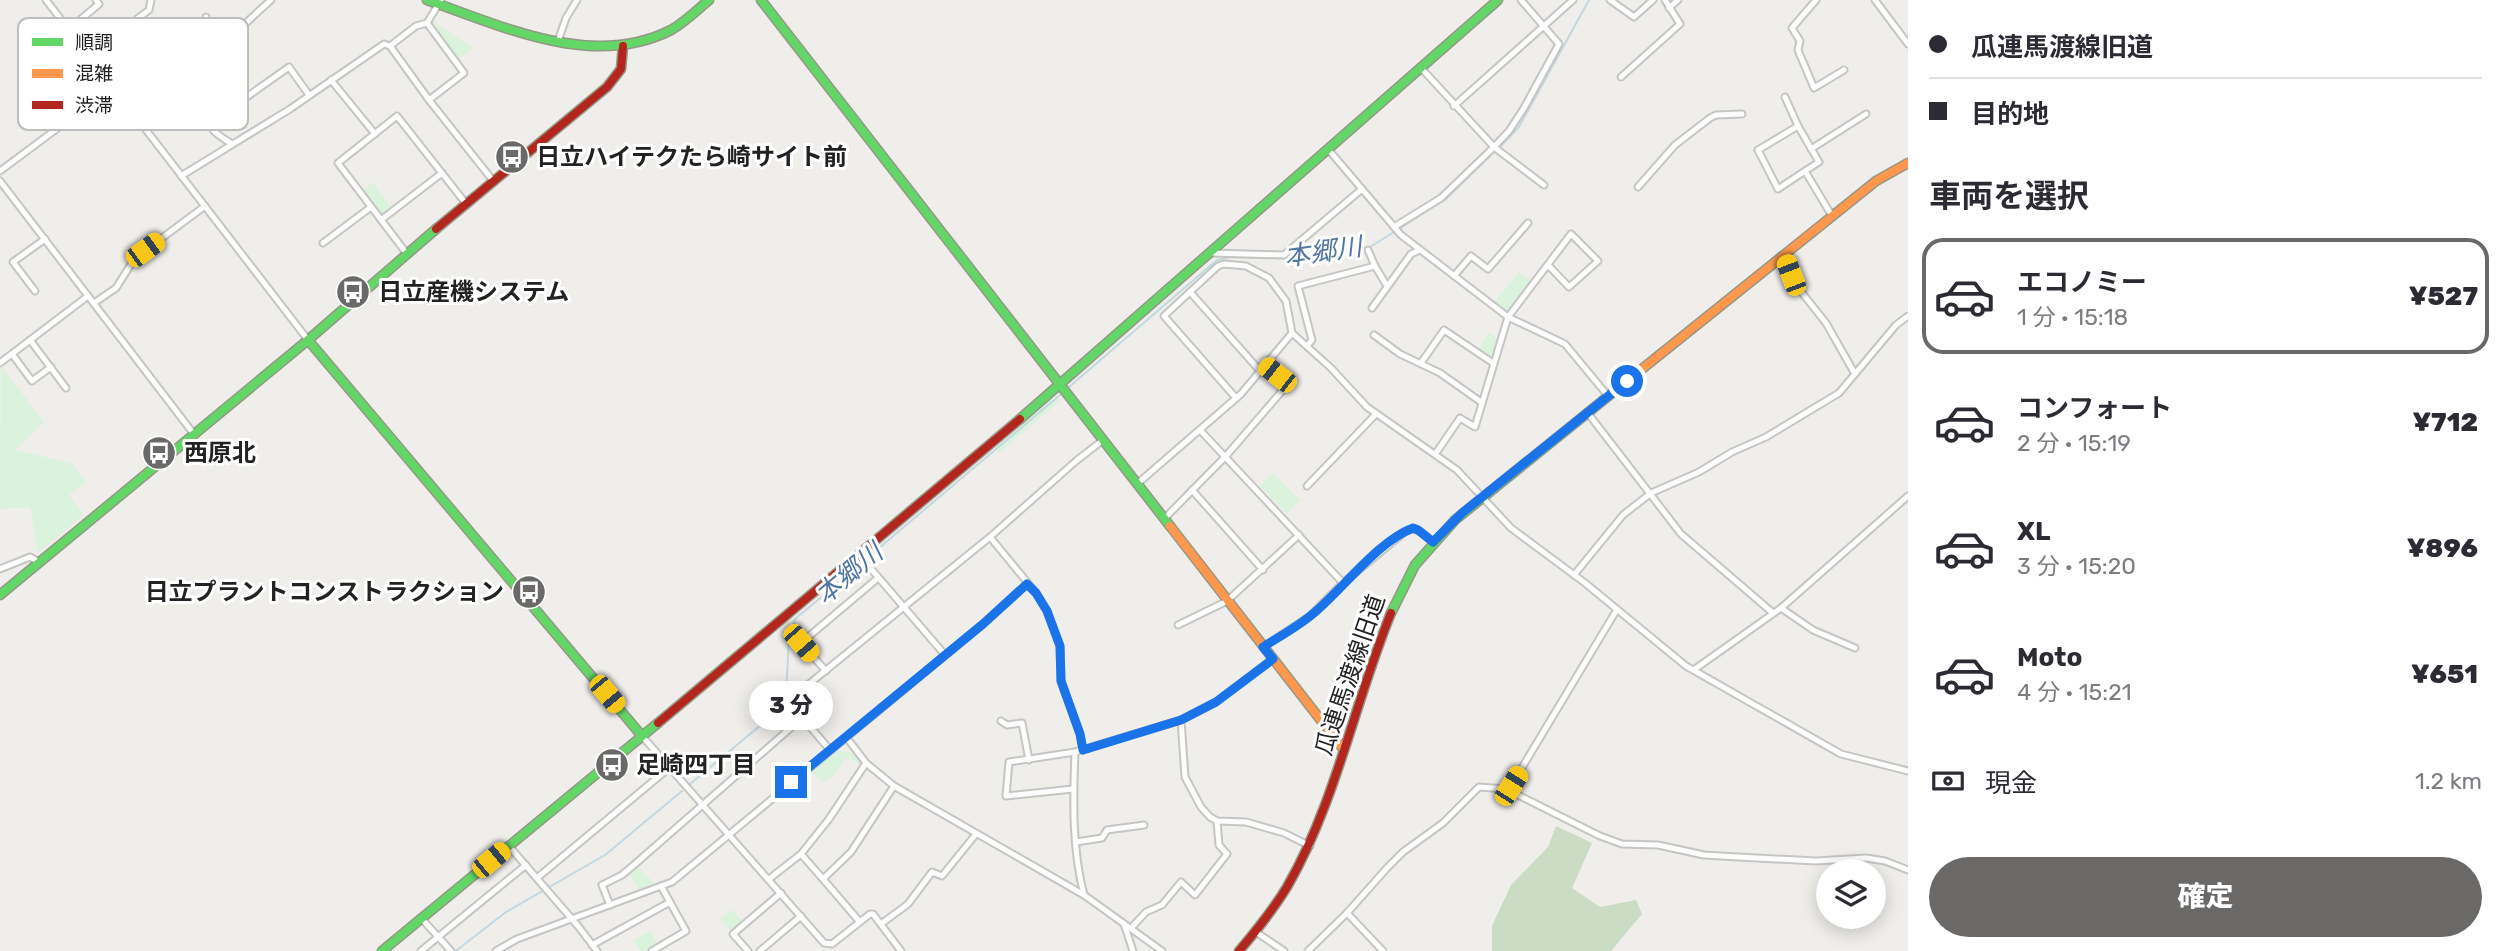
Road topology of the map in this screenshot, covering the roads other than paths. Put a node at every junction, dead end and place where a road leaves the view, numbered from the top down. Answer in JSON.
{"nodes":[{"id":1,"x":46,"y":0,"type":"edge"},
{"id":2,"x":96,"y":0,"type":"edge"},
{"id":3,"x":151,"y":0,"type":"edge"},
{"id":4,"x":271,"y":0,"type":"edge"},
{"id":5,"x":427,"y":0,"type":"edge"},
{"id":6,"x":577,"y":0,"type":"edge"},
{"id":7,"x":709,"y":0,"type":"edge"},
{"id":8,"x":761,"y":0,"type":"edge"},
{"id":9,"x":1498,"y":0,"type":"edge"},
{"id":10,"x":1521,"y":0,"type":"edge"},
{"id":11,"x":1573,"y":0,"type":"edge"},
{"id":12,"x":1610,"y":0,"type":"edge"},
{"id":13,"x":1653,"y":0,"type":"edge"},
{"id":14,"x":1665,"y":0,"type":"edge"},
{"id":15,"x":1678,"y":0,"type":"edge"},
{"id":16,"x":1816,"y":0,"type":"edge"},
{"id":17,"x":1875,"y":0,"type":"edge"},
{"id":18,"x":440,"y":2,"type":"edge"},
{"id":19,"x":1669,"y":8,"type":"junction"},
{"id":20,"x":59,"y":18,"type":"edge"},
{"id":21,"x":82,"y":18,"type":"edge"},
{"id":22,"x":138,"y":18,"type":"edge"},
{"id":23,"x":248,"y":23,"type":"edge"},
{"id":24,"x":427,"y":23,"type":"junction"},
{"id":25,"x":1544,"y":26,"type":"junction"},
{"id":26,"x":558,"y":41,"type":"junction"},
{"id":27,"x":1908,"y":44,"type":"edge"},
{"id":28,"x":390,"y":46,"type":"junction"},
{"id":29,"x":623,"y":46,"type":"junction"},
{"id":30,"x":1422,"y":69,"type":"junction"},
{"id":31,"x":1844,"y":70,"type":"dead end"},
{"id":32,"x":1621,"y":77,"type":"dead end"},
{"id":33,"x":331,"y":80,"type":"junction"},
{"id":34,"x":309,"y":95,"type":"junction"},
{"id":35,"x":248,"y":96,"type":"edge"},
{"id":36,"x":1785,"y":97,"type":"dead end"},
{"id":37,"x":429,"y":100,"type":"junction"},
{"id":38,"x":1454,"y":106,"type":"junction"},
{"id":39,"x":1742,"y":114,"type":"dead end"},
{"id":40,"x":1866,"y":114,"type":"dead end"},
{"id":41,"x":1798,"y":127,"type":"junction"},
{"id":42,"x":56,"y":130,"type":"edge"},
{"id":43,"x":146,"y":130,"type":"edge"},
{"id":44,"x":213,"y":130,"type":"edge"},
{"id":45,"x":374,"y":134,"type":"junction"},
{"id":46,"x":232,"y":144,"type":"junction"},
{"id":47,"x":1494,"y":147,"type":"junction"},
{"id":48,"x":1328,"y":149,"type":"junction"},
{"id":49,"x":1811,"y":149,"type":"junction"},
{"id":50,"x":1908,"y":163,"type":"edge"},
{"id":51,"x":0,"y":171,"type":"edge"},
{"id":52,"x":1805,"y":172,"type":"junction"},
{"id":53,"x":442,"y":173,"type":"junction"},
{"id":54,"x":181,"y":176,"type":"junction"},
{"id":55,"x":0,"y":181,"type":"edge"},
{"id":56,"x":494,"y":182,"type":"junction"},
{"id":57,"x":1544,"y":185,"type":"dead end"},
{"id":58,"x":1638,"y":187,"type":"dead end"},
{"id":59,"x":1362,"y":189,"type":"junction"},
{"id":60,"x":467,"y":205,"type":"junction"},
{"id":61,"x":205,"y":206,"type":"junction"},
{"id":62,"x":371,"y":207,"type":"junction"},
{"id":63,"x":1832,"y":216,"type":"junction"},
{"id":64,"x":381,"y":220,"type":"junction"},
{"id":65,"x":1528,"y":223,"type":"dead end"},
{"id":66,"x":1394,"y":227,"type":"junction"},
{"id":67,"x":45,"y":239,"type":"junction"},
{"id":68,"x":323,"y":243,"type":"dead end"},
{"id":69,"x":1368,"y":250,"type":"dead end"},
{"id":70,"x":1420,"y":250,"type":"junction"},
{"id":71,"x":1211,"y":253,"type":"junction"},
{"id":72,"x":1222,"y":253,"type":"junction"},
{"id":73,"x":407,"y":254,"type":"junction"},
{"id":74,"x":1783,"y":254,"type":"junction"},
{"id":75,"x":1224,"y":264,"type":"junction"},
{"id":76,"x":1548,"y":265,"type":"junction"},
{"id":77,"x":1374,"y":266,"type":"junction"},
{"id":78,"x":1454,"y":276,"type":"junction"},
{"id":79,"x":1387,"y":286,"type":"junction"},
{"id":80,"x":35,"y":291,"type":"dead end"},
{"id":81,"x":1190,"y":292,"type":"junction"},
{"id":82,"x":88,"y":296,"type":"junction"},
{"id":83,"x":94,"y":303,"type":"junction"},
{"id":84,"x":1372,"y":308,"type":"dead end"},
{"id":85,"x":1508,"y":317,"type":"junction"},
{"id":86,"x":1908,"y":317,"type":"edge"},
{"id":87,"x":1292,"y":333,"type":"junction"},
{"id":88,"x":1374,"y":335,"type":"dead end"},
{"id":89,"x":30,"y":340,"type":"junction"},
{"id":90,"x":308,"y":340,"type":"junction"},
{"id":91,"x":1307,"y":346,"type":"junction"},
{"id":92,"x":12,"y":354,"type":"junction"},
{"id":93,"x":0,"y":363,"type":"edge"},
{"id":94,"x":1421,"y":363,"type":"junction"},
{"id":95,"x":1493,"y":363,"type":"junction"},
{"id":96,"x":51,"y":367,"type":"junction"},
{"id":97,"x":1264,"y":369,"type":"junction"},
{"id":98,"x":1855,"y":374,"type":"junction"},
{"id":99,"x":1061,"y":385,"type":"junction"},
{"id":100,"x":66,"y":388,"type":"dead end"},
{"id":101,"x":1608,"y":396,"type":"junction"},
{"id":102,"x":1236,"y":398,"type":"junction"},
{"id":103,"x":1481,"y":401,"type":"junction"},
{"id":104,"x":1587,"y":412,"type":"junction"},
{"id":105,"x":1376,"y":414,"type":"junction"},
{"id":106,"x":1200,"y":430,"type":"junction"},
{"id":107,"x":193,"y":433,"type":"junction"},
{"id":108,"x":1103,"y":440,"type":"junction"},
{"id":109,"x":1436,"y":453,"type":"junction"},
{"id":110,"x":1226,"y":456,"type":"junction"},
{"id":111,"x":1137,"y":484,"type":"junction"},
{"id":112,"x":1307,"y":486,"type":"dead end"},
{"id":113,"x":1192,"y":491,"type":"junction"},
{"id":114,"x":1651,"y":493,"type":"junction"},
{"id":115,"x":1483,"y":496,"type":"junction"},
{"id":116,"x":1908,"y":496,"type":"edge"},
{"id":117,"x":1164,"y":519,"type":"junction"},
{"id":118,"x":1298,"y":535,"type":"junction"},
{"id":119,"x":990,"y":537,"type":"junction"},
{"id":120,"x":1433,"y":542,"type":"junction"},
{"id":121,"x":860,"y":556,"type":"junction"},
{"id":122,"x":39,"y":562,"type":"junction"},
{"id":123,"x":0,"y":569,"type":"edge"},
{"id":124,"x":1263,"y":570,"type":"junction"},
{"id":125,"x":1574,"y":575,"type":"junction"},
{"id":126,"x":878,"y":578,"type":"junction"},
{"id":127,"x":1343,"y":583,"type":"junction"},
{"id":128,"x":1027,"y":584,"type":"junction"},
{"id":129,"x":0,"y":595,"type":"edge"},
{"id":130,"x":1227,"y":601,"type":"junction"},
{"id":131,"x":904,"y":608,"type":"junction"},
{"id":132,"x":1781,"y":608,"type":"junction"},
{"id":133,"x":1616,"y":611,"type":"junction"},
{"id":134,"x":1773,"y":613,"type":"junction"},
{"id":135,"x":1178,"y":625,"type":"dead end"},
{"id":136,"x":1263,"y":647,"type":"junction"},
{"id":137,"x":1855,"y":648,"type":"dead end"},
{"id":138,"x":945,"y":655,"type":"junction"},
{"id":139,"x":1273,"y":659,"type":"junction"},
{"id":140,"x":1695,"y":669,"type":"junction"},
{"id":141,"x":826,"y":671,"type":"junction"},
{"id":142,"x":803,"y":718,"type":"junction"},
{"id":143,"x":1001,"y":720,"type":"dead end"},
{"id":144,"x":1181,"y":720,"type":"junction"},
{"id":145,"x":642,"y":736,"type":"junction"},
{"id":146,"x":847,"y":738,"type":"junction"},
{"id":147,"x":830,"y":750,"type":"junction"},
{"id":148,"x":1083,"y":750,"type":"junction"},
{"id":149,"x":1344,"y":750,"type":"junction"},
{"id":150,"x":1075,"y":752,"type":"junction"},
{"id":151,"x":1029,"y":760,"type":"junction"},
{"id":152,"x":866,"y":763,"type":"junction"},
{"id":153,"x":669,"y":768,"type":"junction"},
{"id":154,"x":1908,"y":771,"type":"edge"},
{"id":155,"x":894,"y":786,"type":"junction"},
{"id":156,"x":1073,"y":789,"type":"junction"},
{"id":157,"x":1506,"y":789,"type":"junction"},
{"id":158,"x":702,"y":806,"type":"junction"},
{"id":159,"x":1217,"y":821,"type":"junction"},
{"id":160,"x":1144,"y":825,"type":"dead end"},
{"id":161,"x":976,"y":834,"type":"junction"},
{"id":162,"x":728,"y":836,"type":"junction"},
{"id":163,"x":1076,"y":842,"type":"junction"},
{"id":164,"x":508,"y":845,"type":"junction"},
{"id":165,"x":1310,"y":846,"type":"junction"},
{"id":166,"x":801,"y":854,"type":"junction"},
{"id":167,"x":526,"y":865,"type":"junction"},
{"id":168,"x":1908,"y":870,"type":"edge"},
{"id":169,"x":537,"y":878,"type":"junction"},
{"id":170,"x":769,"y":879,"type":"junction"},
{"id":171,"x":823,"y":879,"type":"junction"},
{"id":172,"x":661,"y":886,"type":"junction"},
{"id":173,"x":781,"y":893,"type":"junction"},
{"id":174,"x":1084,"y":895,"type":"junction"},
{"id":175,"x":670,"y":902,"type":"junction"},
{"id":176,"x":610,"y":905,"type":"junction"},
{"id":177,"x":1347,"y":913,"type":"junction"},
{"id":178,"x":801,"y":916,"type":"junction"},
{"id":179,"x":421,"y":918,"type":"junction"},
{"id":180,"x":572,"y":919,"type":"junction"},
{"id":181,"x":859,"y":921,"type":"junction"},
{"id":182,"x":881,"y":924,"type":"junction"},
{"id":183,"x":1124,"y":924,"type":"junction"},
{"id":184,"x":1131,"y":928,"type":"junction"},
{"id":185,"x":1256,"y":932,"type":"junction"},
{"id":186,"x":438,"y":937,"type":"junction"},
{"id":187,"x":594,"y":948,"type":"edge"},
{"id":188,"x":382,"y":951,"type":"edge"},
{"id":189,"x":421,"y":951,"type":"edge"},
{"id":190,"x":451,"y":951,"type":"edge"},
{"id":191,"x":496,"y":951,"type":"edge"},
{"id":192,"x":652,"y":951,"type":"edge"},
{"id":193,"x":748,"y":951,"type":"edge"},
{"id":194,"x":760,"y":951,"type":"edge"},
{"id":195,"x":901,"y":951,"type":"edge"},
{"id":196,"x":1133,"y":951,"type":"edge"},
{"id":197,"x":1161,"y":951,"type":"edge"},
{"id":198,"x":1239,"y":951,"type":"edge"},
{"id":199,"x":1284,"y":951,"type":"edge"},
{"id":200,"x":1308,"y":951,"type":"edge"},
{"id":201,"x":1383,"y":951,"type":"edge"}],
"edges":[{"from":1,"to":20,"type":"street"},
{"from":2,"to":21,"type":"street"},
{"from":3,"to":22,"type":"street"},
{"from":4,"to":23,"type":"street"},
{"from":5,"to":18,"type":"street"},
{"from":6,"to":26,"type":"street"},
{"from":7,"to":29,"type":"street"},
{"from":8,"to":99,"type":"street"},
{"from":9,"to":30,"type":"street"},
{"from":10,"to":25,"type":"street"},
{"from":11,"to":25,"type":"street"},
{"from":12,"to":13,"type":"street"},
{"from":14,"to":19,"type":"street"},
{"from":15,"to":19,"type":"street"},
{"from":16,"to":31,"type":"street"},
{"from":17,"to":27,"type":"street"},
{"from":18,"to":24,"type":"street"},
{"from":18,"to":26,"type":"street"},
{"from":19,"to":32,"type":"street"},
{"from":24,"to":28,"type":"street"},
{"from":24,"to":37,"type":"street"},
{"from":25,"to":38,"type":"street"},
{"from":25,"to":47,"type":"street"},
{"from":26,"to":29,"type":"street"},
{"from":28,"to":33,"type":"street"},
{"from":28,"to":37,"type":"street"},
{"from":29,"to":56,"type":"street"},
{"from":30,"to":38,"type":"street"},
{"from":30,"to":48,"type":"street"},
{"from":33,"to":34,"type":"street"},
{"from":33,"to":45,"type":"street"},
{"from":34,"to":35,"type":"street"},
{"from":34,"to":46,"type":"street"},
{"from":36,"to":41,"type":"street"},
{"from":37,"to":56,"type":"street"},
{"from":38,"to":47,"type":"street"},
{"from":39,"to":58,"type":"street"},
{"from":40,"to":49,"type":"street"},
{"from":41,"to":49,"type":"street"},
{"from":41,"to":52,"type":"street"},
{"from":42,"to":51,"type":"street"},
{"from":43,"to":54,"type":"street"},
{"from":44,"to":46,"type":"street"},
{"from":45,"to":53,"type":"street"},
{"from":45,"to":62,"type":"street"},
{"from":46,"to":54,"type":"street"},
{"from":47,"to":57,"type":"street"},
{"from":47,"to":66,"type":"street"},
{"from":48,"to":59,"type":"street"},
{"from":48,"to":71,"type":"street"},
{"from":49,"to":52,"type":"street"},
{"from":50,"to":63,"type":"street","name":"瓜連馬渡線旧道"},
{"from":52,"to":63,"type":"street"},
{"from":53,"to":60,"type":"street"},
{"from":53,"to":64,"type":"street"},
{"from":54,"to":61,"type":"street"},
{"from":55,"to":67,"type":"street"},
{"from":56,"to":60,"type":"street"},
{"from":59,"to":66,"type":"street"},
{"from":59,"to":72,"type":"street"},
{"from":60,"to":73,"type":"street"},
{"from":61,"to":83,"type":"street"},
{"from":61,"to":90,"type":"street"},
{"from":62,"to":64,"type":"street"},
{"from":62,"to":68,"type":"street"},
{"from":63,"to":74,"type":"street","name":"瓜連馬渡線旧道"},
{"from":64,"to":73,"type":"street"},
{"from":65,"to":78,"type":"street"},
{"from":66,"to":70,"type":"street"},
{"from":67,"to":80,"type":"street"},
{"from":67,"to":82,"type":"street"},
{"from":69,"to":77,"type":"street"},
{"from":70,"to":78,"type":"street"},
{"from":70,"to":79,"type":"street"},
{"from":71,"to":72,"type":"street"},
{"from":71,"to":99,"type":"street"},
{"from":72,"to":75,"type":"street"},
{"from":73,"to":90,"type":"street"},
{"from":74,"to":98,"type":"street"},
{"from":74,"to":101,"type":"street","name":"瓜連馬渡線旧道"},
{"from":75,"to":81,"type":"street"},
{"from":75,"to":87,"type":"street"},
{"from":76,"to":76,"type":"street"},
{"from":76,"to":85,"type":"street"},
{"from":77,"to":79,"type":"street"},
{"from":77,"to":91,"type":"street"},
{"from":78,"to":85,"type":"street"},
{"from":79,"to":84,"type":"street"},
{"from":81,"to":97,"type":"street"},
{"from":81,"to":102,"type":"street"},
{"from":82,"to":83,"type":"street"},
{"from":82,"to":89,"type":"street"},
{"from":83,"to":107,"type":"street"},
{"from":85,"to":95,"type":"street"},
{"from":85,"to":101,"type":"street"},
{"from":86,"to":98,"type":"street"},
{"from":87,"to":91,"type":"street"},
{"from":87,"to":97,"type":"street"},
{"from":88,"to":94,"type":"street"},
{"from":89,"to":92,"type":"street"},
{"from":89,"to":96,"type":"street"},
{"from":90,"to":107,"type":"street"},
{"from":90,"to":145,"type":"street"},
{"from":91,"to":105,"type":"street"},
{"from":92,"to":93,"type":"street"},
{"from":92,"to":96,"type":"street"},
{"from":94,"to":95,"type":"street"},
{"from":94,"to":103,"type":"street"},
{"from":95,"to":103,"type":"street"},
{"from":96,"to":100,"type":"street"},
{"from":97,"to":102,"type":"street"},
{"from":97,"to":110,"type":"street"},
{"from":98,"to":114,"type":"street"},
{"from":99,"to":108,"type":"street"},
{"from":99,"to":121,"type":"street"},
{"from":101,"to":104,"type":"street","name":"瓜連馬渡線旧道"},
{"from":102,"to":106,"type":"street"},
{"from":103,"to":109,"type":"street"},
{"from":104,"to":114,"type":"street"},
{"from":104,"to":115,"type":"street","name":"瓜連馬渡線旧道"},
{"from":105,"to":109,"type":"street"},
{"from":105,"to":112,"type":"street"},
{"from":106,"to":110,"type":"street"},
{"from":106,"to":111,"type":"street"},
{"from":107,"to":122,"type":"street"},
{"from":108,"to":111,"type":"street"},
{"from":108,"to":119,"type":"street"},
{"from":109,"to":115,"type":"street"},
{"from":110,"to":113,"type":"street"},
{"from":110,"to":118,"type":"street"},
{"from":111,"to":117,"type":"street"},
{"from":113,"to":117,"type":"street"},
{"from":113,"to":124,"type":"street"},
{"from":114,"to":125,"type":"street"},
{"from":114,"to":134,"type":"street"},
{"from":115,"to":120,"type":"street","name":"瓜連馬渡線旧道"},
{"from":115,"to":125,"type":"street"},
{"from":116,"to":132,"type":"street"},
{"from":117,"to":130,"type":"street"},
{"from":118,"to":124,"type":"street"},
{"from":118,"to":127,"type":"street"},
{"from":119,"to":128,"type":"street"},
{"from":119,"to":131,"type":"street"},
{"from":120,"to":127,"type":"street"},
{"from":120,"to":149,"type":"street","name":"瓜連馬渡線旧道"},
{"from":121,"to":126,"type":"street"},
{"from":121,"to":145,"type":"street"},
{"from":122,"to":123,"type":"street"},
{"from":122,"to":129,"type":"street"},
{"from":124,"to":130,"type":"street"},
{"from":125,"to":133,"type":"street"},
{"from":126,"to":131,"type":"street"},
{"from":126,"to":141,"type":"street"},
{"from":127,"to":136,"type":"street"},
{"from":128,"to":138,"type":"street"},
{"from":128,"to":148,"type":"street"},
{"from":130,"to":135,"type":"street"},
{"from":130,"to":136,"type":"street"},
{"from":131,"to":138,"type":"street"},
{"from":131,"to":141,"type":"street"},
{"from":132,"to":134,"type":"street"},
{"from":132,"to":137,"type":"street"},
{"from":133,"to":140,"type":"street"},
{"from":133,"to":157,"type":"street"},
{"from":134,"to":140,"type":"street"},
{"from":136,"to":139,"type":"street"},
{"from":138,"to":146,"type":"street"},
{"from":139,"to":144,"type":"street"},
{"from":139,"to":149,"type":"street"},
{"from":140,"to":154,"type":"street"},
{"from":141,"to":142,"type":"street"},
{"from":142,"to":147,"type":"street"},
{"from":142,"to":158,"type":"street"},
{"from":143,"to":151,"type":"street"},
{"from":144,"to":148,"type":"street"},
{"from":144,"to":159,"type":"street"},
{"from":145,"to":153,"type":"street"},
{"from":145,"to":164,"type":"street"},
{"from":146,"to":147,"type":"street"},
{"from":146,"to":152,"type":"street"},
{"from":147,"to":162,"type":"street"},
{"from":148,"to":150,"type":"street"},
{"from":149,"to":165,"type":"street","name":"瓜連馬渡線旧道"},
{"from":150,"to":151,"type":"street"},
{"from":150,"to":156,"type":"street"},
{"from":151,"to":156,"type":"street"},
{"from":152,"to":155,"type":"street"},
{"from":152,"to":166,"type":"street"},
{"from":153,"to":158,"type":"street"},
{"from":153,"to":169,"type":"street"},
{"from":155,"to":161,"type":"street"},
{"from":155,"to":171,"type":"street"},
{"from":156,"to":163,"type":"street"},
{"from":157,"to":168,"type":"street"},
{"from":157,"to":177,"type":"street"},
{"from":158,"to":162,"type":"street"},
{"from":158,"to":176,"type":"street"},
{"from":159,"to":165,"type":"street"},
{"from":159,"to":184,"type":"street"},
{"from":160,"to":163,"type":"street"},
{"from":161,"to":174,"type":"street"},
{"from":161,"to":182,"type":"street"},
{"from":162,"to":170,"type":"street"},
{"from":162,"to":172,"type":"street"},
{"from":163,"to":174,"type":"street"},
{"from":164,"to":167,"type":"street"},
{"from":164,"to":179,"type":"street"},
{"from":165,"to":185,"type":"street","name":"瓜連馬渡線旧道"},
{"from":166,"to":170,"type":"street"},
{"from":166,"to":171,"type":"street"},
{"from":167,"to":169,"type":"street"},
{"from":167,"to":186,"type":"street"},
{"from":169,"to":180,"type":"street"},
{"from":170,"to":173,"type":"street"},
{"from":171,"to":181,"type":"street"},
{"from":172,"to":175,"type":"street"},
{"from":172,"to":176,"type":"street"},
{"from":173,"to":178,"type":"street"},
{"from":173,"to":193,"type":"street"},
{"from":174,"to":183,"type":"street"},
{"from":175,"to":187,"type":"street"},
{"from":175,"to":192,"type":"street"},
{"from":176,"to":180,"type":"street"},
{"from":177,"to":200,"type":"street"},
{"from":177,"to":201,"type":"street"},
{"from":178,"to":181,"type":"street"},
{"from":178,"to":194,"type":"street"},
{"from":179,"to":186,"type":"street"},
{"from":179,"to":188,"type":"street"},
{"from":180,"to":187,"type":"street"},
{"from":180,"to":191,"type":"street"},
{"from":181,"to":182,"type":"street"},
{"from":182,"to":195,"type":"street"},
{"from":183,"to":184,"type":"street"},
{"from":183,"to":196,"type":"street"},
{"from":184,"to":197,"type":"street"},
{"from":185,"to":198,"type":"street","name":"瓜連馬渡線旧道"},
{"from":185,"to":199,"type":"street"},
{"from":186,"to":189,"type":"street"},
{"from":186,"to":190,"type":"street"}]}
